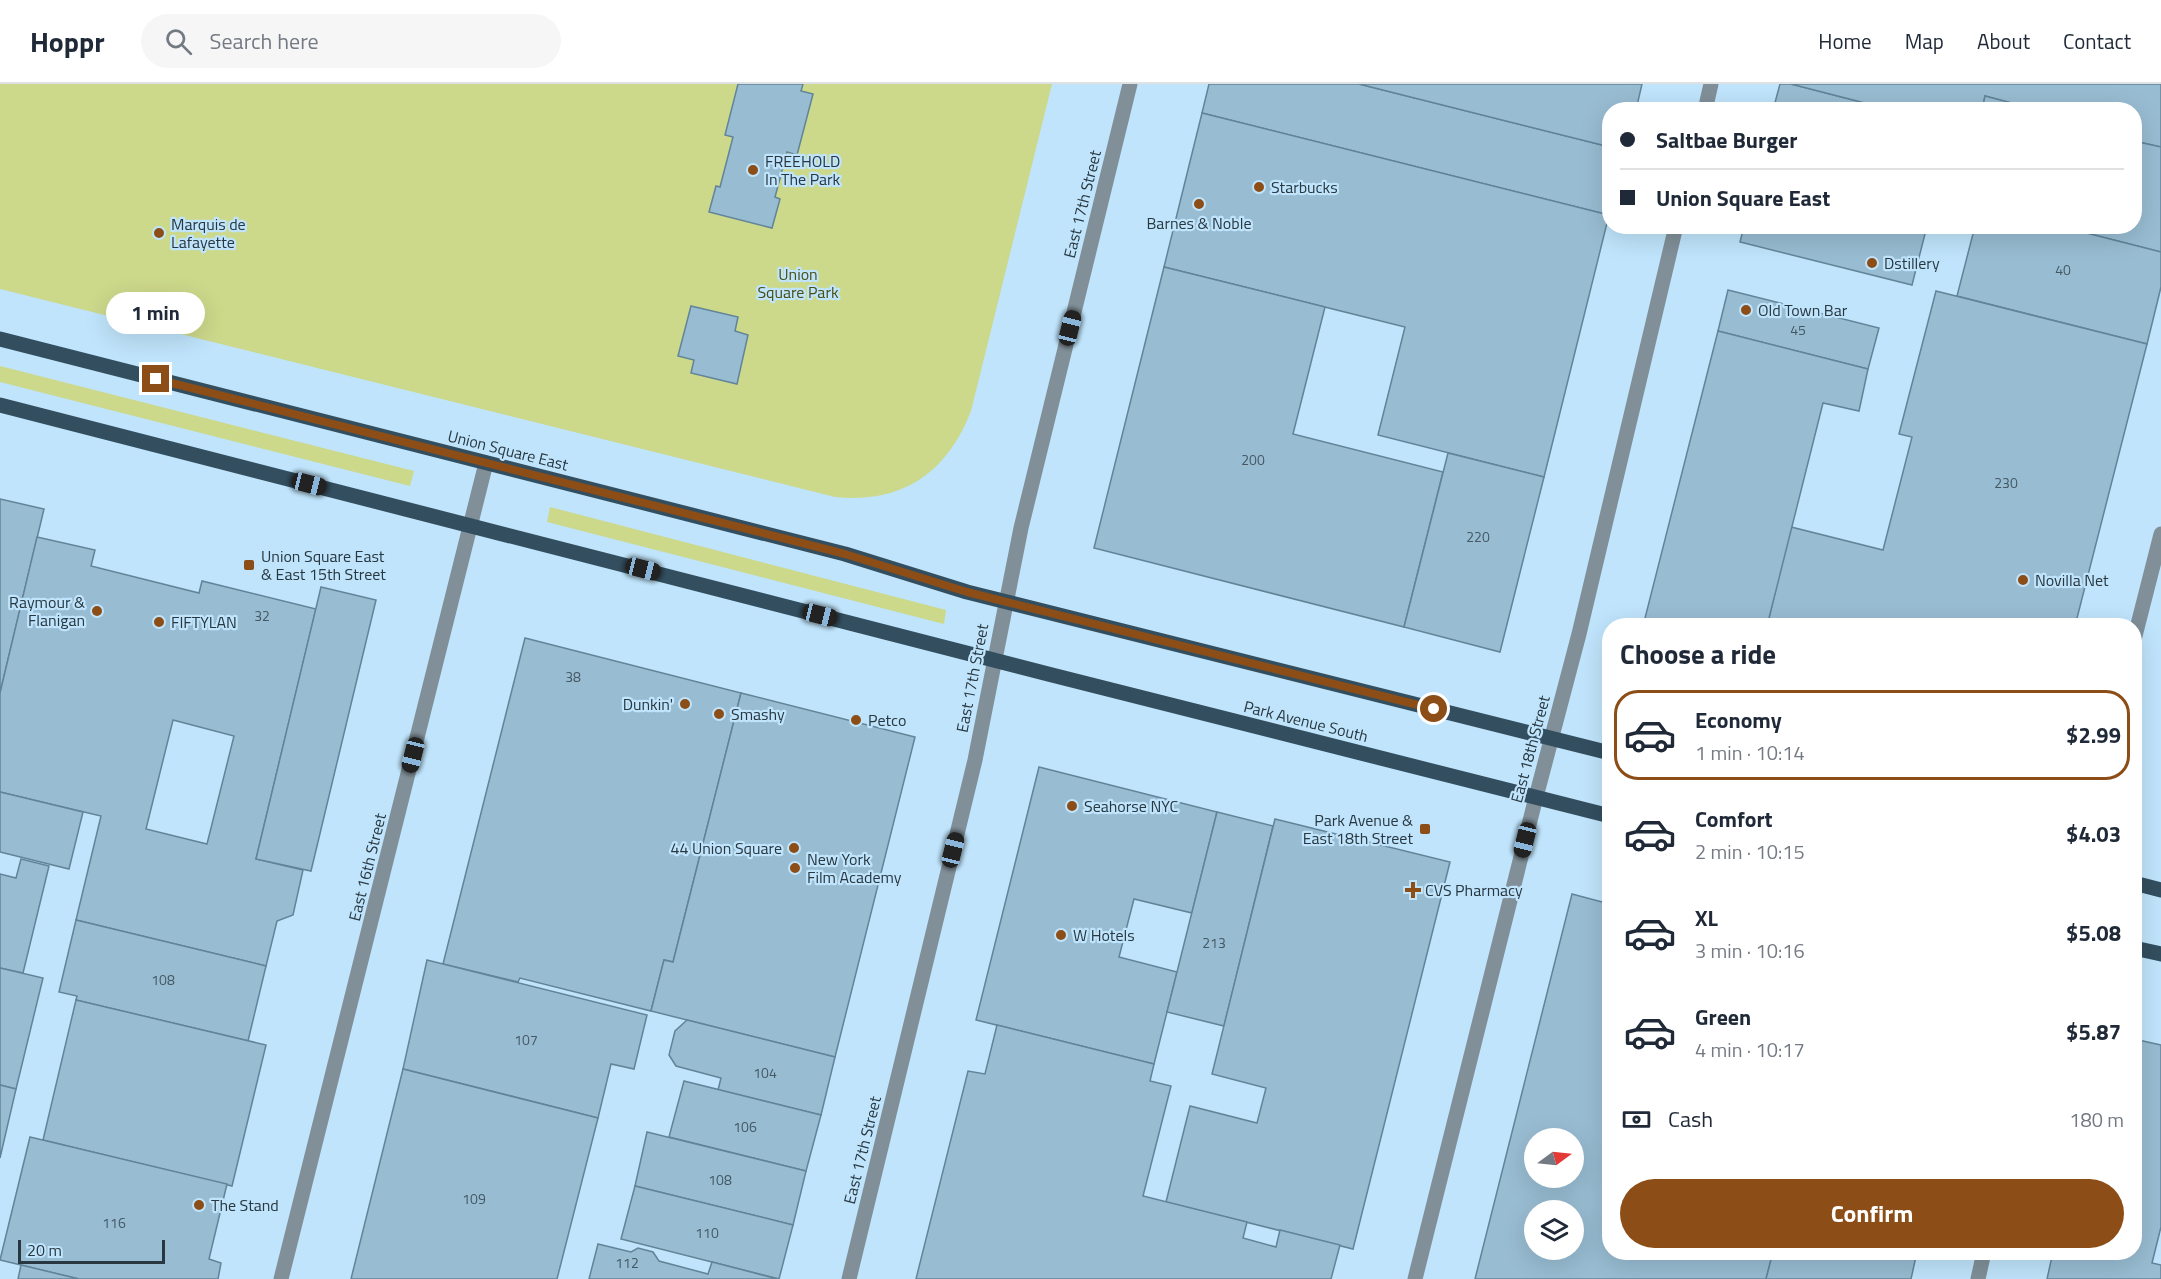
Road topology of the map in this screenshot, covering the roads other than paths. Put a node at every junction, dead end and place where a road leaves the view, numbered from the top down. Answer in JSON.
{"nodes":[{"id":1,"x":1130,"y":84,"type":"edge"},
{"id":2,"x":1711,"y":84,"type":"edge"},
{"id":3,"x":1707,"y":102,"type":"edge"},
{"id":4,"x":1674,"y":234,"type":"edge"},
{"id":5,"x":0,"y":339,"type":"edge"},
{"id":6,"x":0,"y":405,"type":"edge"},
{"id":7,"x":486,"y":463,"type":"junction"},
{"id":8,"x":471,"y":524,"type":"junction"},
{"id":9,"x":2161,"y":534,"type":"edge"},
{"id":10,"x":1005,"y":602,"type":"junction"},
{"id":11,"x":2140,"y":618,"type":"edge"},
{"id":12,"x":994,"y":659,"type":"junction"},
{"id":13,"x":1551,"y":737,"type":"junction"},
{"id":14,"x":1602,"y":751,"type":"edge"},
{"id":15,"x":1536,"y":797,"type":"junction"},
{"id":16,"x":1602,"y":814,"type":"edge"},
{"id":17,"x":2142,"y":886,"type":"edge"},
{"id":18,"x":2161,"y":890,"type":"edge"},
{"id":19,"x":2142,"y":950,"type":"edge"},
{"id":20,"x":2161,"y":954,"type":"edge"},
{"id":21,"x":1982,"y":1260,"type":"edge"},
{"id":22,"x":281,"y":1279,"type":"edge"},
{"id":23,"x":849,"y":1279,"type":"edge"},
{"id":24,"x":1415,"y":1279,"type":"edge"},
{"id":25,"x":1978,"y":1279,"type":"edge"}],
"edges":[{"from":1,"to":10,"type":"street","name":"East 17th Street"},
{"from":2,"to":3,"type":"street"},
{"from":4,"to":13,"type":"street","name":"East 18th Street"},
{"from":5,"to":7,"type":"main road","name":"Union Square East"},
{"from":6,"to":8,"type":"main road"},
{"from":7,"to":8,"type":"street","name":"East 16th Street"},
{"from":7,"to":10,"type":"main road","name":"Union Square East"},
{"from":8,"to":12,"type":"main road"},
{"from":8,"to":22,"type":"street","name":"East 16th Street"},
{"from":9,"to":11,"type":"street"},
{"from":10,"to":12,"type":"street","name":"East 17th Street"},
{"from":10,"to":13,"type":"main road"},
{"from":12,"to":15,"type":"main road","name":"Park Avenue South"},
{"from":12,"to":23,"type":"street","name":"East 17th Street"},
{"from":13,"to":14,"type":"main road"},
{"from":13,"to":15,"type":"street","name":"East 18th Street"},
{"from":15,"to":16,"type":"main road","name":"Park Avenue South"},
{"from":15,"to":24,"type":"street","name":"East 18th Street"},
{"from":17,"to":18,"type":"main road"},
{"from":19,"to":20,"type":"main road"},
{"from":21,"to":25,"type":"street"}]}
